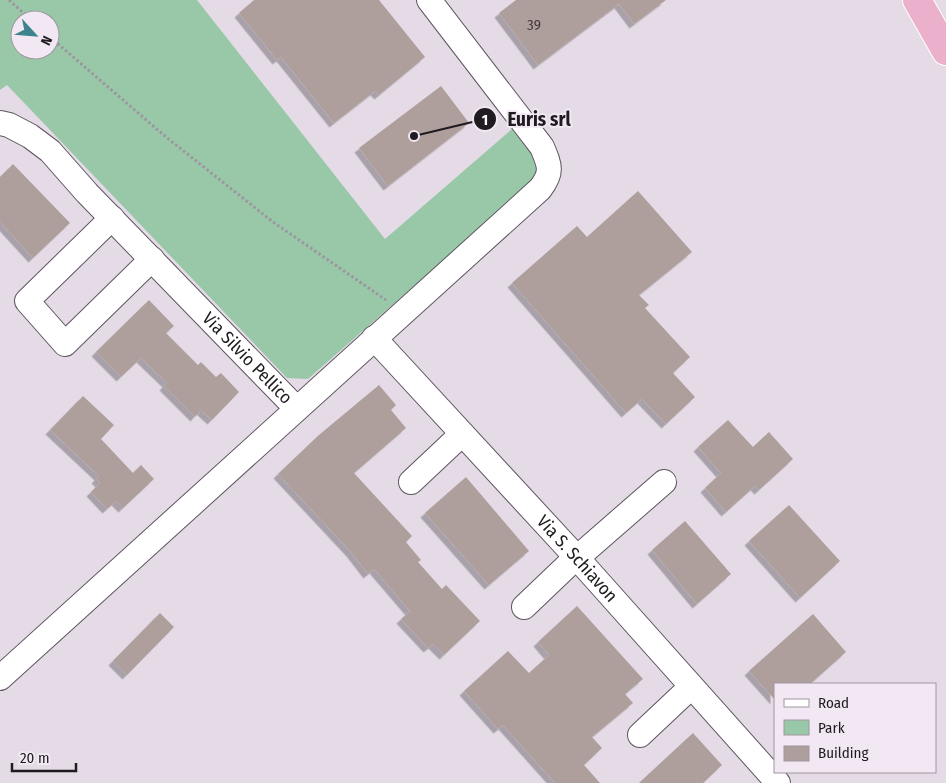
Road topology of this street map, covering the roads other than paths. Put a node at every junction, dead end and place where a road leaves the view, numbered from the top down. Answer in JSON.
{"nodes":[{"id":1,"x":429,"y":0,"type":"edge"},
{"id":2,"x":917,"y":0,"type":"edge"},
{"id":3,"x":946,"y":51,"type":"edge"},
{"id":4,"x":0,"y":123,"type":"edge"},
{"id":5,"x":112,"y":218,"type":"junction"},
{"id":6,"x":152,"y":259,"type":"junction"},
{"id":7,"x":374,"y":338,"type":"junction"},
{"id":8,"x":296,"y":408,"type":"junction"},
{"id":9,"x":462,"y":434,"type":"junction"},
{"id":10,"x":411,"y":482,"type":"dead end"},
{"id":11,"x":664,"y":482,"type":"dead end"},
{"id":12,"x":578,"y":559,"type":"junction"},
{"id":13,"x":524,"y":607,"type":"dead end"},
{"id":14,"x":0,"y":678,"type":"edge"},
{"id":15,"x":691,"y":686,"type":"junction"},
{"id":16,"x":640,"y":735,"type":"dead end"},
{"id":17,"x":778,"y":783,"type":"edge"}],
"edges":[{"from":1,"to":7,"type":"street","name":"Via Silvio Pellico"},
{"from":2,"to":3,"type":"highway"},
{"from":4,"to":5,"type":"street","name":"Via Silvio Pellico"},
{"from":5,"to":6,"type":"street","name":"Via Silvio Pellico"},
{"from":5,"to":6,"type":"street"},
{"from":6,"to":8,"type":"street","name":"Via Silvio Pellico"},
{"from":7,"to":8,"type":"street","name":"Via Silvio Pellico"},
{"from":7,"to":9,"type":"street","name":"Via S. Schiavon"},
{"from":8,"to":14,"type":"street"},
{"from":9,"to":10,"type":"street"},
{"from":9,"to":12,"type":"street","name":"Via S. Schiavon"},
{"from":11,"to":12,"type":"street"},
{"from":12,"to":13,"type":"street"},
{"from":12,"to":15,"type":"street","name":"Via S. Schiavon"},
{"from":15,"to":16,"type":"street"},
{"from":15,"to":17,"type":"street","name":"Via S. Schiavon"}]}
